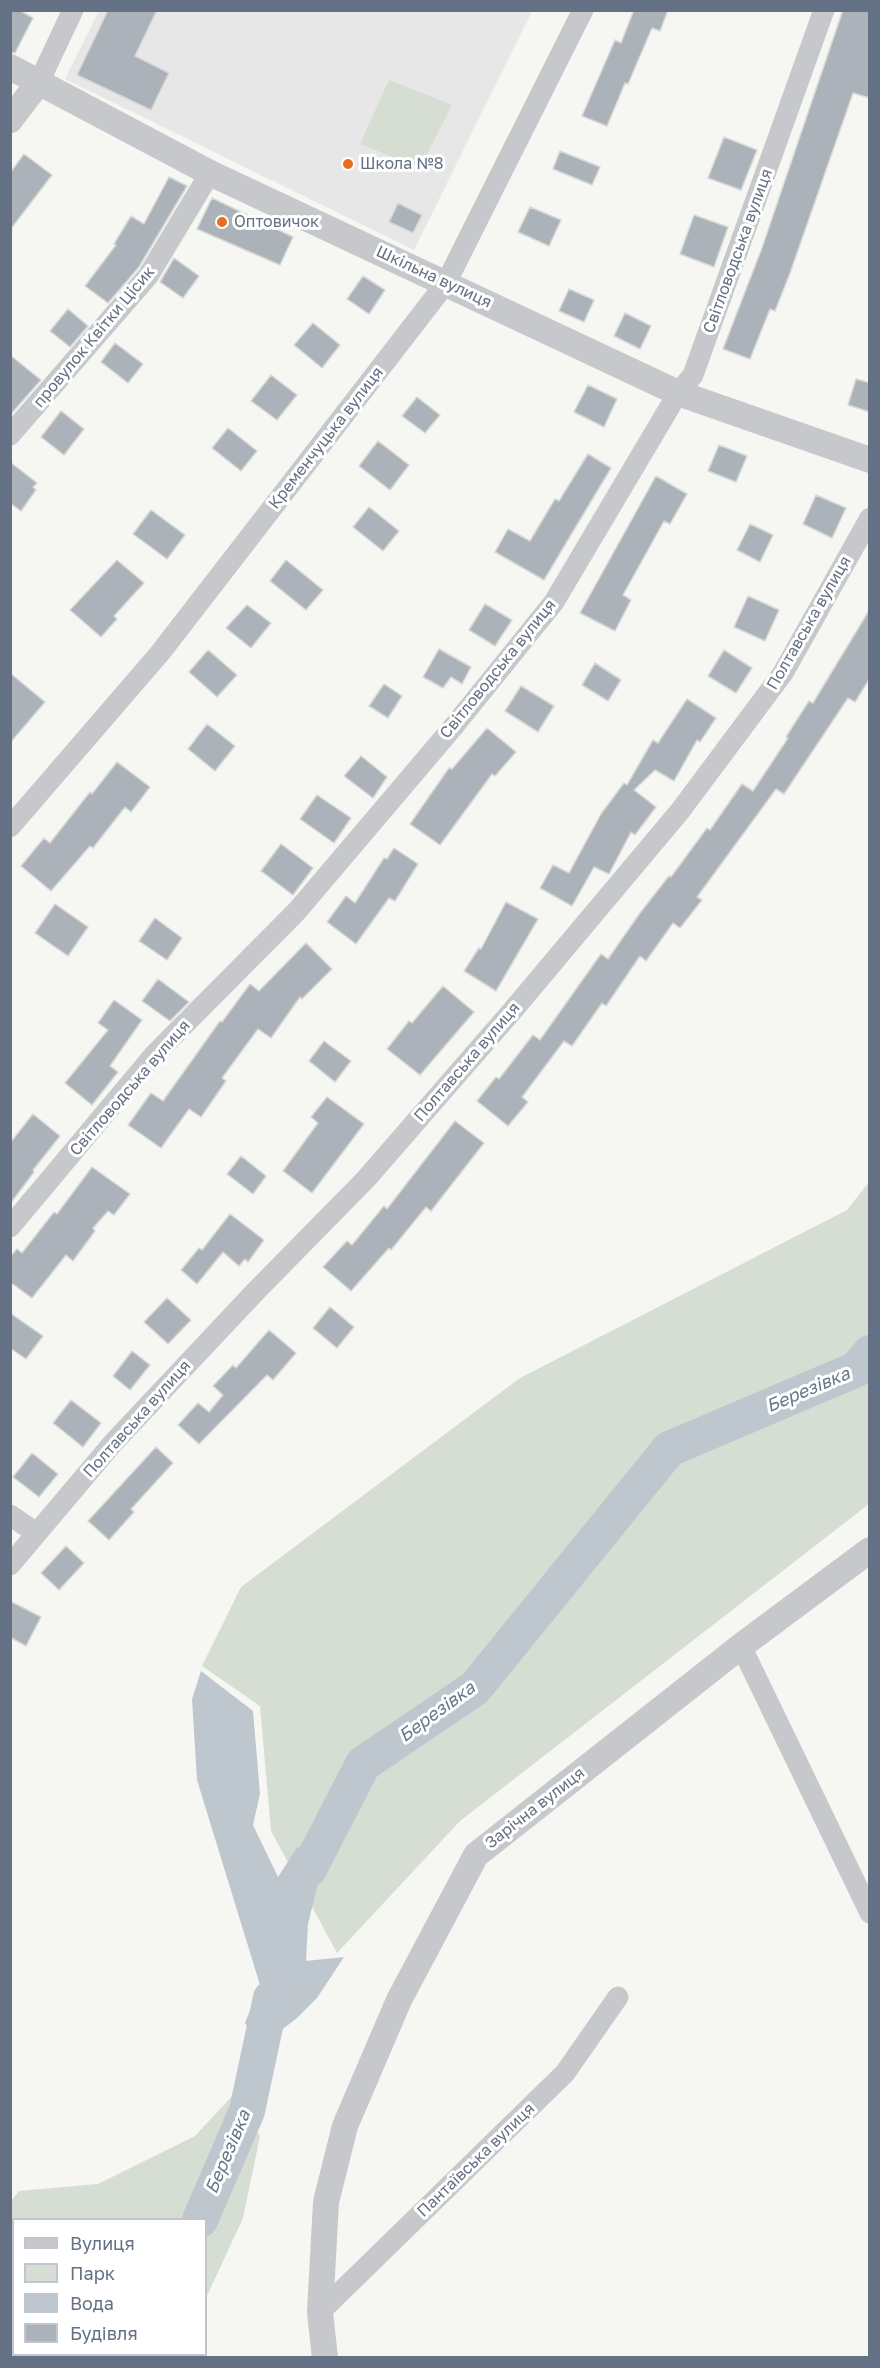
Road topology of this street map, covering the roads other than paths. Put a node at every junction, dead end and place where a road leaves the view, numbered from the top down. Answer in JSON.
{"nodes":[{"id":1,"x":73,"y":10,"type":"edge"},
{"id":2,"x":583,"y":10,"type":"edge"},
{"id":3,"x":824,"y":10,"type":"edge"},
{"id":4,"x":10,"y":67,"type":"edge"},
{"id":5,"x":39,"y":82,"type":"junction"},
{"id":6,"x":10,"y":120,"type":"edge"},
{"id":7,"x":210,"y":173,"type":"junction"},
{"id":8,"x":446,"y":283,"type":"junction"},
{"id":9,"x":678,"y":393,"type":"junction"},
{"id":10,"x":10,"y":435,"type":"edge"},
{"id":11,"x":870,"y":460,"type":"edge"},
{"id":12,"x":870,"y":518,"type":"edge"},
{"id":13,"x":10,"y":827,"type":"edge"},
{"id":14,"x":10,"y":1227,"type":"edge"},
{"id":15,"x":10,"y":1515,"type":"edge"},
{"id":16,"x":36,"y":1533,"type":"junction"},
{"id":17,"x":870,"y":1550,"type":"edge"},
{"id":18,"x":10,"y":1565,"type":"edge"},
{"id":19,"x":741,"y":1647,"type":"junction"},
{"id":20,"x":863,"y":1882,"type":"edge"},
{"id":21,"x":870,"y":1913,"type":"edge"},
{"id":22,"x":618,"y":1997,"type":"dead end"},
{"id":23,"x":320,"y":2312,"type":"junction"},
{"id":24,"x":325,"y":2358,"type":"edge"}],
"edges":[{"from":1,"to":5,"type":"street"},
{"from":2,"to":8,"type":"street","name":"Кременчуцька вулиця"},
{"from":3,"to":9,"type":"street","name":"Світловодська вулиця"},
{"from":4,"to":5,"type":"street","name":"Шкільна вулиця"},
{"from":5,"to":6,"type":"street"},
{"from":5,"to":7,"type":"street","name":"Шкільна вулиця"},
{"from":7,"to":8,"type":"street","name":"Шкільна вулиця"},
{"from":7,"to":10,"type":"street","name":"провулок Квітки Цісик"},
{"from":8,"to":9,"type":"street","name":"Шкільна вулиця"},
{"from":8,"to":13,"type":"street","name":"Кременчуцька вулиця"},
{"from":9,"to":11,"type":"street","name":"Шкільна вулиця"},
{"from":9,"to":14,"type":"street","name":"Світловодська вулиця"},
{"from":12,"to":16,"type":"street","name":"Полтавська вулиця"},
{"from":15,"to":16,"type":"street"},
{"from":16,"to":18,"type":"street","name":"Полтавська вулиця"},
{"from":17,"to":19,"type":"street","name":"Зарічна вулиця"},
{"from":19,"to":20,"type":"street"},
{"from":19,"to":23,"type":"street","name":"Зарічна вулиця"},
{"from":20,"to":21,"type":"street"},
{"from":22,"to":23,"type":"street","name":"Пантаївська вулиця"},
{"from":23,"to":24,"type":"street","name":"Зарічна вулиця"}]}
